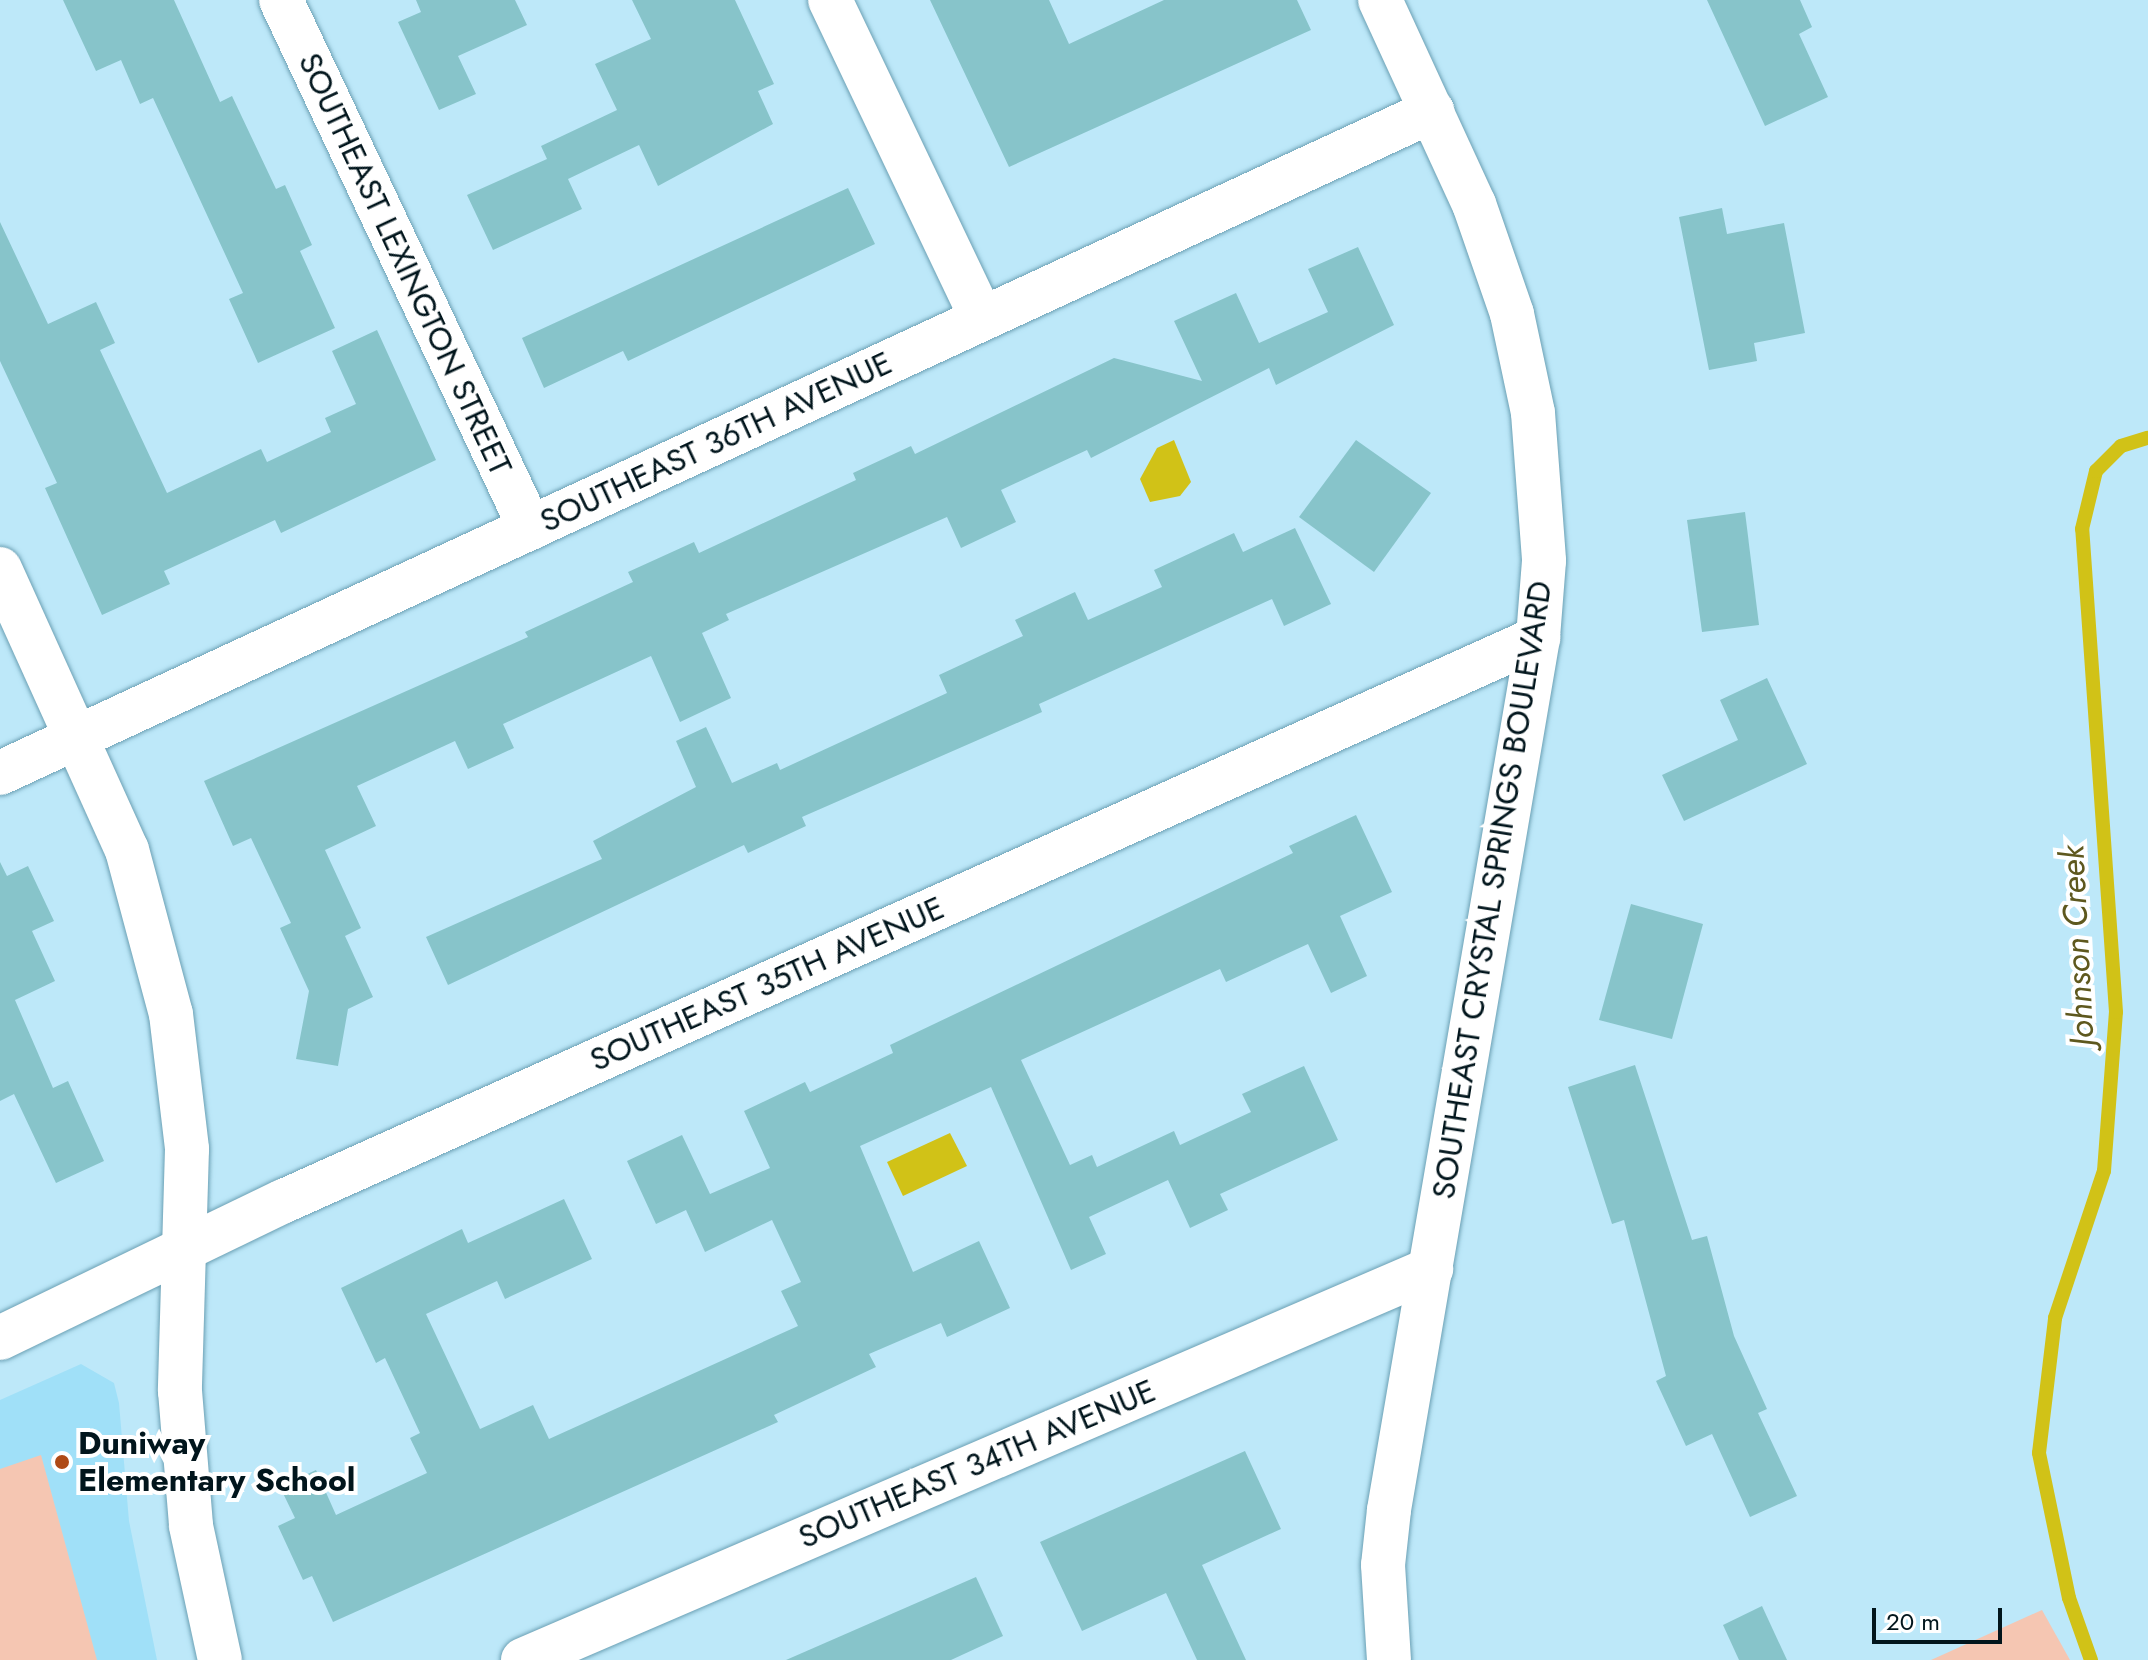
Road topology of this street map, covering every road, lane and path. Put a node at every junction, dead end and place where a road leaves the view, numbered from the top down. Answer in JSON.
{"nodes":[{"id":1,"x":281,"y":0,"type":"edge"},
{"id":2,"x":830,"y":0,"type":"edge"},
{"id":3,"x":1380,"y":0,"type":"edge"},
{"id":4,"x":1432,"y":111,"type":"junction"},
{"id":5,"x":982,"y":319,"type":"junction"},
{"id":6,"x":530,"y":528,"type":"junction"},
{"id":7,"x":0,"y":569,"type":"edge"},
{"id":8,"x":1538,"y":638,"type":"junction"},
{"id":9,"x":78,"y":737,"type":"junction"},
{"id":10,"x":0,"y":773,"type":"edge"},
{"id":11,"x":185,"y":1249,"type":"junction"},
{"id":12,"x":1431,"y":1269,"type":"junction"},
{"id":13,"x":0,"y":1338,"type":"edge"},
{"id":14,"x":220,"y":1660,"type":"edge"},
{"id":15,"x":523,"y":1660,"type":"edge"},
{"id":16,"x":1389,"y":1660,"type":"edge"}],
"edges":[{"from":1,"to":6,"type":"street","name":"SOUTHEAST LEXINGTON STREET"},
{"from":2,"to":5,"type":"street"},
{"from":3,"to":4,"type":"street","name":"SOUTHEAST CRYSTAL SPRINGS BOULEVARD"},
{"from":4,"to":5,"type":"street","name":"SOUTHEAST 36TH AVENUE"},
{"from":4,"to":8,"type":"street","name":"SOUTHEAST CRYSTAL SPRINGS BOULEVARD"},
{"from":5,"to":6,"type":"street","name":"SOUTHEAST 36TH AVENUE"},
{"from":6,"to":9,"type":"street","name":"SOUTHEAST 36TH AVENUE"},
{"from":7,"to":9,"type":"street"},
{"from":8,"to":11,"type":"street","name":"SOUTHEAST 35TH AVENUE"},
{"from":8,"to":12,"type":"street","name":"SOUTHEAST CRYSTAL SPRINGS BOULEVARD"},
{"from":9,"to":10,"type":"street","name":"SOUTHEAST 36TH AVENUE"},
{"from":9,"to":11,"type":"street"},
{"from":11,"to":13,"type":"street","name":"SOUTHEAST 35TH AVENUE"},
{"from":11,"to":14,"type":"street"},
{"from":12,"to":15,"type":"street","name":"SOUTHEAST 34TH AVENUE"},
{"from":12,"to":16,"type":"street","name":"SOUTHEAST CRYSTAL SPRINGS BOULEVARD"}]}
